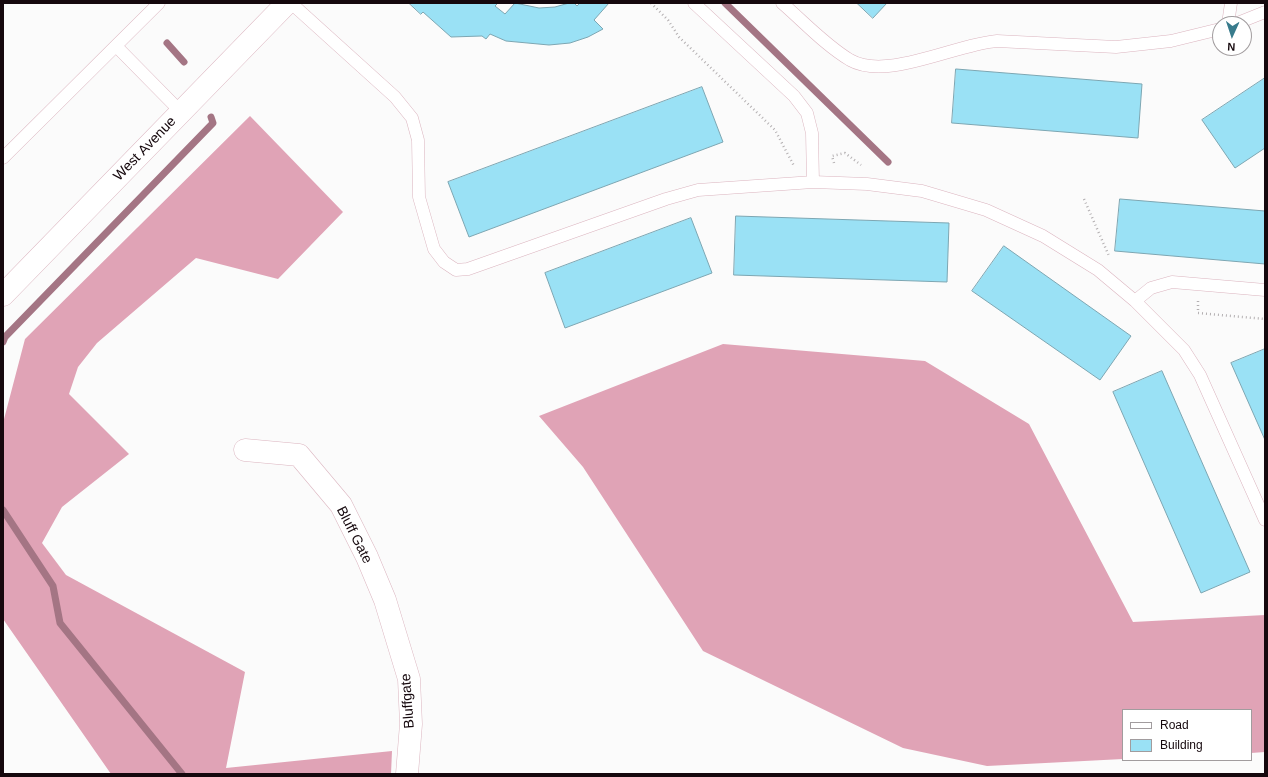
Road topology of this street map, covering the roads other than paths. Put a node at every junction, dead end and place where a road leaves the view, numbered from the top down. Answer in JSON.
{"nodes":[{"id":1,"x":159,"y":3,"type":"edge"},
{"id":2,"x":287,"y":3,"type":"edge"},
{"id":3,"x":291,"y":3,"type":"edge"},
{"id":4,"x":694,"y":3,"type":"edge"},
{"id":5,"x":782,"y":3,"type":"edge"},
{"id":6,"x":1231,"y":3,"type":"edge"},
{"id":7,"x":1265,"y":12,"type":"edge"},
{"id":8,"x":1229,"y":16,"type":"edge"},
{"id":9,"x":1252,"y":17,"type":"edge"},
{"id":10,"x":1212,"y":31,"type":"edge"},
{"id":11,"x":116,"y":46,"type":"junction"},
{"id":12,"x":181,"y":112,"type":"junction"},
{"id":13,"x":3,"y":158,"type":"edge"},
{"id":14,"x":813,"y":182,"type":"junction"},
{"id":15,"x":1265,"y":290,"type":"edge"},
{"id":16,"x":3,"y":295,"type":"edge"},
{"id":17,"x":1135,"y":301,"type":"junction"},
{"id":18,"x":245,"y":450,"type":"dead end"},
{"id":19,"x":1265,"y":520,"type":"edge"},
{"id":20,"x":394,"y":630,"type":"joint"},
{"id":21,"x":408,"y":774,"type":"edge"}],
"edges":[{"from":1,"to":11,"type":"lane"},
{"from":2,"to":12,"type":"main road","name":"West Avenue"},
{"from":3,"to":14,"type":"lane"},
{"from":4,"to":14,"type":"lane"},
{"from":5,"to":10,"type":"lane"},
{"from":6,"to":8,"type":"lane"},
{"from":7,"to":9,"type":"lane"},
{"from":11,"to":12,"type":"lane"},
{"from":11,"to":13,"type":"lane"},
{"from":12,"to":16,"type":"main road","name":"West Avenue"},
{"from":14,"to":17,"type":"lane"},
{"from":15,"to":17,"type":"lane"},
{"from":17,"to":19,"type":"lane"},
{"from":18,"to":20,"type":"main road","name":"Bluff Gate"},
{"from":20,"to":21,"type":"main road","name":"Bluffgate"}]}
